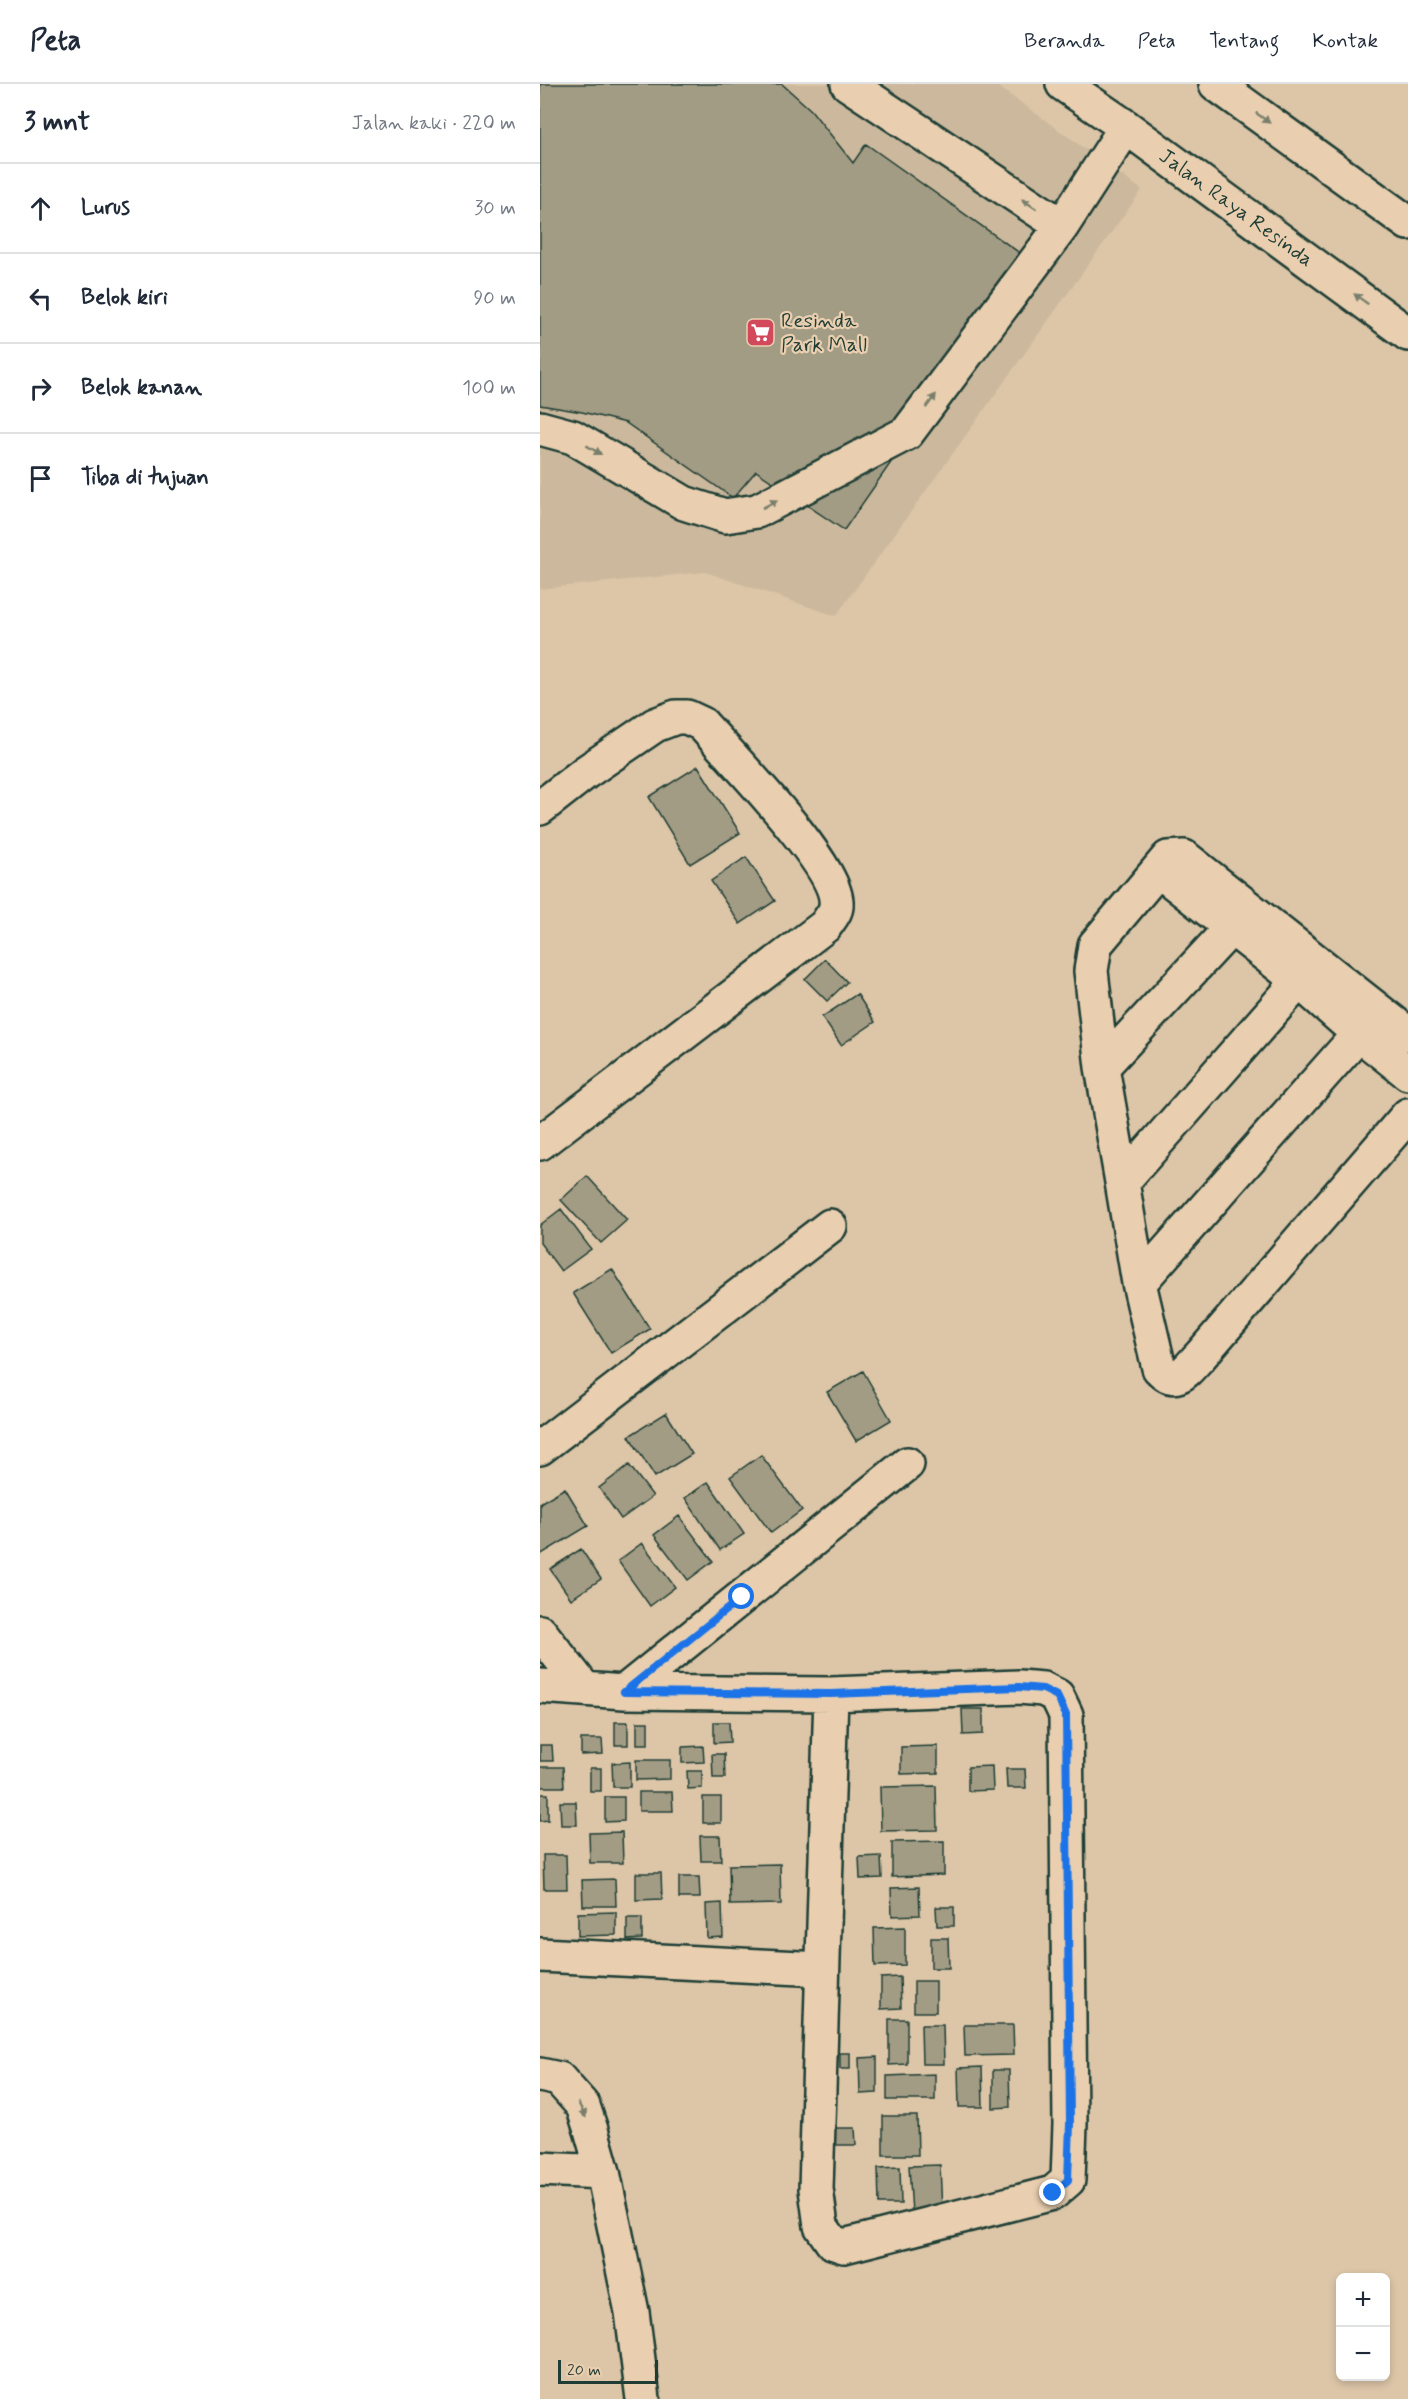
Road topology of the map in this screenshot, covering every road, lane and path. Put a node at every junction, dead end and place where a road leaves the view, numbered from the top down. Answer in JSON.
{"nodes":[{"id":1,"x":848,"y":84,"type":"edge"},
{"id":2,"x":1063,"y":84,"type":"edge"},
{"id":3,"x":1216,"y":84,"type":"edge"},
{"id":4,"x":1126,"y":127,"type":"junction"},
{"id":5,"x":1408,"y":223,"type":"edge"},
{"id":6,"x":1062,"y":226,"type":"junction"},
{"id":7,"x":1408,"y":334,"type":"edge"},
{"id":8,"x":540,"y":428,"type":"edge"},
{"id":9,"x":540,"y":808,"type":"edge"},
{"id":10,"x":1158,"y":870,"type":"junction"},
{"id":11,"x":1231,"y":928,"type":"junction"},
{"id":12,"x":1299,"y":981,"type":"junction"},
{"id":13,"x":1359,"y":1034,"type":"junction"},
{"id":14,"x":1408,"y":1034,"type":"edge"},
{"id":15,"x":1102,"y":1067,"type":"junction"},
{"id":16,"x":1408,"y":1073,"type":"edge"},
{"id":17,"x":1408,"y":1116,"type":"edge"},
{"id":18,"x":540,"y":1143,"type":"edge"},
{"id":19,"x":1122,"y":1182,"type":"junction"},
{"id":20,"x":830,"y":1226,"type":"dead end"},
{"id":21,"x":1139,"y":1283,"type":"junction"},
{"id":22,"x":540,"y":1448,"type":"edge"},
{"id":23,"x":907,"y":1464,"type":"dead end"},
{"id":24,"x":540,"y":1632,"type":"edge"},
{"id":25,"x":540,"y":1686,"type":"edge"},
{"id":26,"x":583,"y":1687,"type":"junction"},
{"id":27,"x":624,"y":1692,"type":"junction"},
{"id":28,"x":831,"y":1694,"type":"junction"},
{"id":29,"x":540,"y":1955,"type":"edge"},
{"id":30,"x":822,"y":1969,"type":"junction"},
{"id":31,"x":540,"y":2075,"type":"edge"},
{"id":32,"x":540,"y":2169,"type":"edge"},
{"id":33,"x":603,"y":2172,"type":"junction"},
{"id":34,"x":643,"y":2399,"type":"edge"}],
"edges":[{"from":6,"to":1,"type":"street","one_way":true},
{"from":2,"to":4,"type":"street","name":"Jalan Raya Resinda"},
{"from":3,"to":5,"type":"street","one_way":true},
{"from":4,"to":6,"type":"street"},
{"from":7,"to":4,"type":"street","name":"Jalan Raya Resinda","one_way":true},
{"from":8,"to":6,"type":"street","one_way":true},
{"from":9,"to":18,"type":"street"},
{"from":10,"to":11,"type":"street"},
{"from":10,"to":14,"type":"street"},
{"from":10,"to":15,"type":"street"},
{"from":11,"to":12,"type":"street"},
{"from":11,"to":15,"type":"street"},
{"from":12,"to":13,"type":"street"},
{"from":12,"to":19,"type":"street"},
{"from":13,"to":16,"type":"street"},
{"from":13,"to":21,"type":"street"},
{"from":15,"to":19,"type":"street"},
{"from":17,"to":21,"type":"street"},
{"from":19,"to":21,"type":"street"},
{"from":20,"to":22,"type":"street"},
{"from":23,"to":27,"type":"street"},
{"from":24,"to":26,"type":"street"},
{"from":25,"to":26,"type":"street"},
{"from":26,"to":27,"type":"street"},
{"from":27,"to":28,"type":"street"},
{"from":28,"to":30,"type":"street"},
{"from":28,"to":30,"type":"street"},
{"from":29,"to":30,"type":"street"},
{"from":31,"to":33,"type":"street","one_way":true},
{"from":32,"to":33,"type":"street"},
{"from":33,"to":34,"type":"street"}]}
